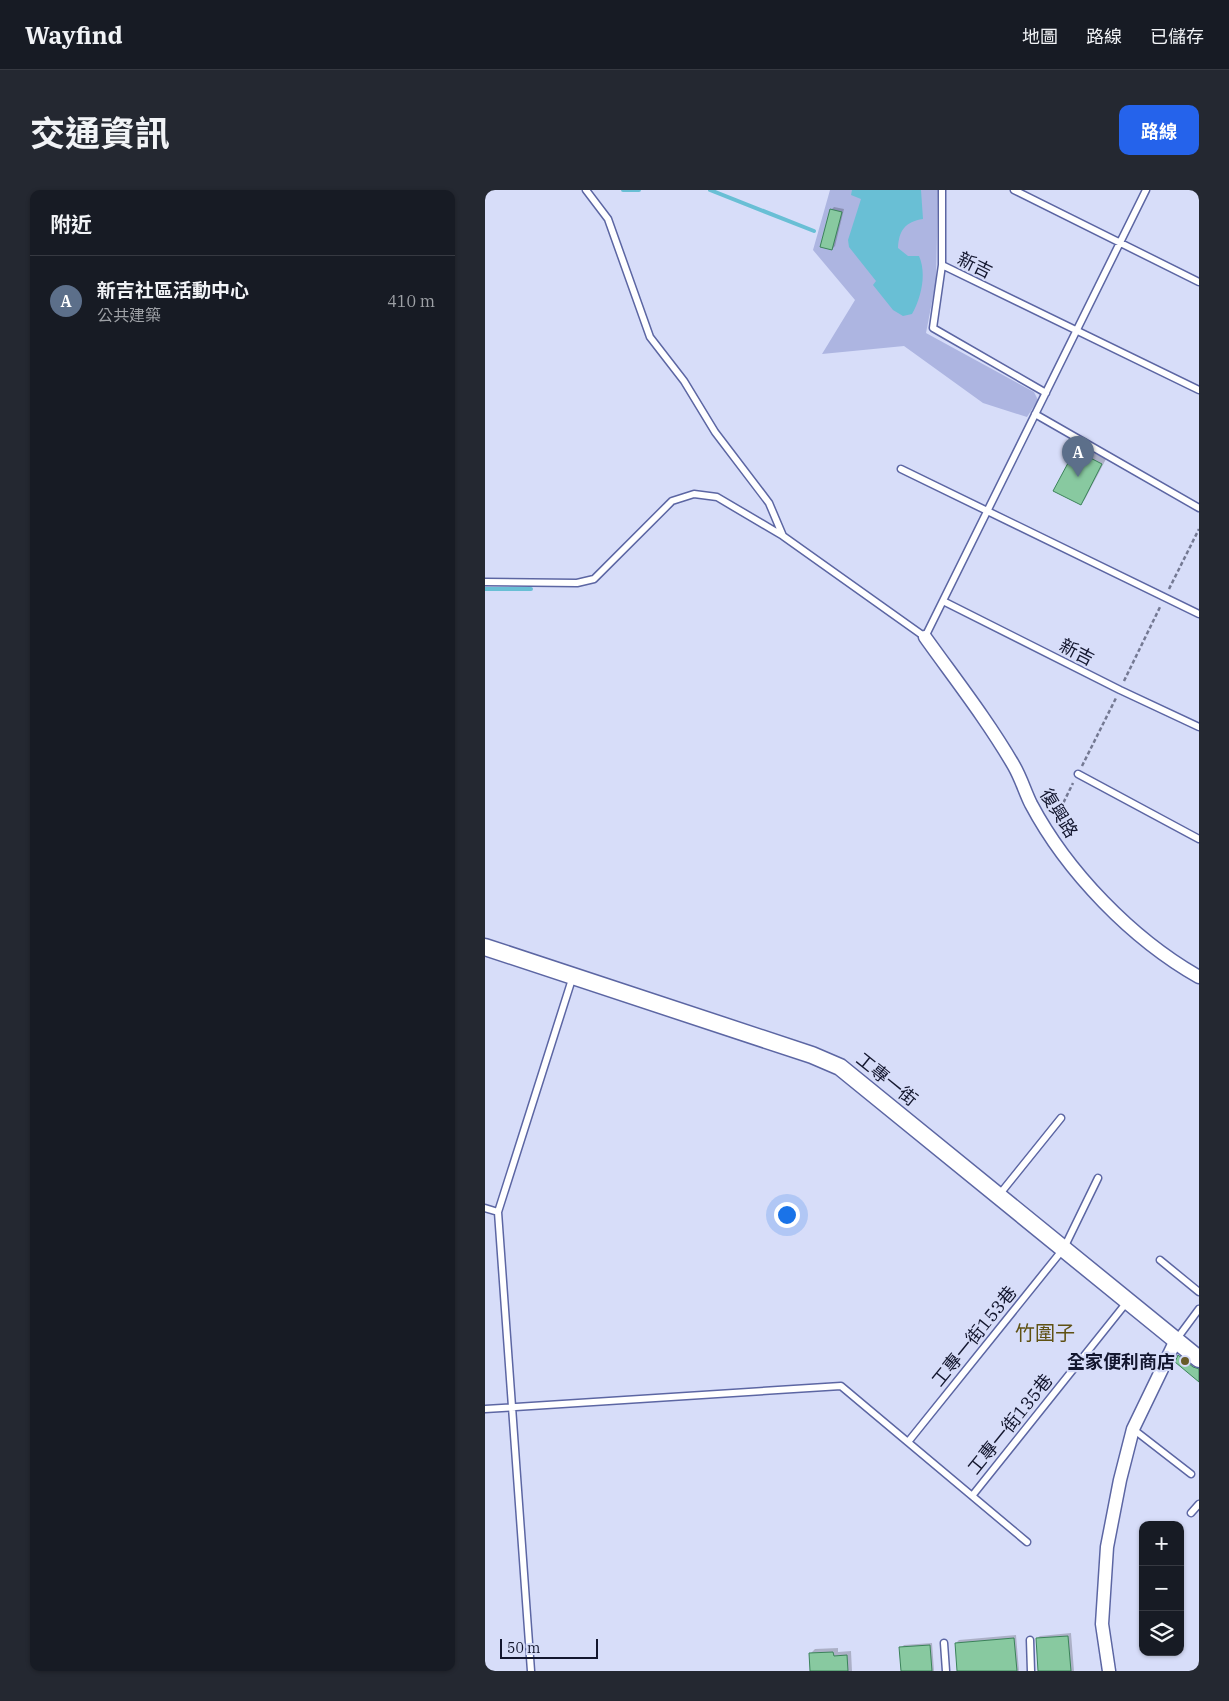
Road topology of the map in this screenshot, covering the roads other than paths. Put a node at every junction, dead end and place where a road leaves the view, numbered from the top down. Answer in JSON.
{"nodes":[{"id":1,"x":586,"y":190,"type":"edge"},
{"id":2,"x":942,"y":190,"type":"edge"},
{"id":3,"x":1014,"y":190,"type":"edge"},
{"id":4,"x":1146,"y":190,"type":"edge"},
{"id":5,"x":1119,"y":244,"type":"junction"},
{"id":6,"x":942,"y":265,"type":"junction"},
{"id":7,"x":1199,"y":282,"type":"edge"},
{"id":8,"x":1076,"y":331,"type":"junction"},
{"id":9,"x":1199,"y":390,"type":"edge"},
{"id":10,"x":1046,"y":393,"type":"junction"},
{"id":11,"x":1035,"y":414,"type":"junction"},
{"id":12,"x":901,"y":469,"type":"dead end"},
{"id":13,"x":1199,"y":508,"type":"edge"},
{"id":14,"x":987,"y":511,"type":"junction"},
{"id":15,"x":783,"y":536,"type":"junction"},
{"id":16,"x":485,"y":582,"type":"edge"},
{"id":17,"x":943,"y":601,"type":"junction"},
{"id":18,"x":1199,"y":614,"type":"edge"},
{"id":19,"x":925,"y":637,"type":"junction"},
{"id":20,"x":1199,"y":728,"type":"edge"},
{"id":21,"x":1078,"y":774,"type":"dead end"},
{"id":22,"x":1199,"y":839,"type":"edge"},
{"id":23,"x":485,"y":947,"type":"edge"},
{"id":24,"x":574,"y":974,"type":"junction"},
{"id":25,"x":1199,"y":977,"type":"edge"},
{"id":26,"x":1061,"y":1118,"type":"dead end"},
{"id":27,"x":1098,"y":1178,"type":"dead end"},
{"id":28,"x":998,"y":1196,"type":"junction"},
{"id":29,"x":485,"y":1208,"type":"edge"},
{"id":30,"x":498,"y":1212,"type":"junction"},
{"id":31,"x":1064,"y":1248,"type":"junction"},
{"id":32,"x":1160,"y":1260,"type":"dead end"},
{"id":33,"x":1199,"y":1292,"type":"edge"},
{"id":34,"x":1128,"y":1301,"type":"junction"},
{"id":35,"x":1199,"y":1308,"type":"edge"},
{"id":36,"x":1176,"y":1340,"type":"junction"},
{"id":37,"x":1199,"y":1359,"type":"edge"},
{"id":38,"x":485,"y":1409,"type":"edge"},
{"id":39,"x":513,"y":1409,"type":"junction"},
{"id":40,"x":1133,"y":1429,"type":"junction"},
{"id":41,"x":908,"y":1442,"type":"junction"},
{"id":42,"x":1191,"y":1474,"type":"dead end"},
{"id":43,"x":972,"y":1496,"type":"junction"},
{"id":44,"x":1199,"y":1504,"type":"edge"},
{"id":45,"x":1191,"y":1512,"type":"dead end"},
{"id":46,"x":1027,"y":1542,"type":"dead end"},
{"id":47,"x":1030,"y":1640,"type":"dead end"},
{"id":48,"x":944,"y":1643,"type":"dead end"},
{"id":49,"x":531,"y":1671,"type":"edge"},
{"id":50,"x":946,"y":1671,"type":"edge"},
{"id":51,"x":1031,"y":1671,"type":"edge"},
{"id":52,"x":1109,"y":1671,"type":"edge"}],
"edges":[{"from":1,"to":15,"type":"lane"},
{"from":2,"to":6,"type":"lane","name":"新吉"},
{"from":3,"to":5,"type":"lane"},
{"from":4,"to":5,"type":"lane"},
{"from":5,"to":7,"type":"lane"},
{"from":5,"to":8,"type":"lane"},
{"from":6,"to":8,"type":"lane","name":"新吉"},
{"from":6,"to":10,"type":"lane","name":"新吉"},
{"from":8,"to":9,"type":"lane","name":"新吉"},
{"from":8,"to":10,"type":"lane"},
{"from":10,"to":11,"type":"lane"},
{"from":11,"to":13,"type":"lane"},
{"from":11,"to":14,"type":"lane"},
{"from":12,"to":14,"type":"lane"},
{"from":14,"to":17,"type":"lane"},
{"from":14,"to":18,"type":"lane"},
{"from":15,"to":16,"type":"lane"},
{"from":15,"to":19,"type":"lane"},
{"from":17,"to":19,"type":"lane"},
{"from":17,"to":20,"type":"lane","name":"新吉"},
{"from":19,"to":25,"type":"street","name":"復興路"},
{"from":21,"to":22,"type":"lane"},
{"from":23,"to":24,"type":"street","name":"工專一街"},
{"from":24,"to":28,"type":"street","name":"工專一街"},
{"from":24,"to":30,"type":"lane"},
{"from":26,"to":28,"type":"lane"},
{"from":27,"to":31,"type":"lane","name":"工專一街153巷"},
{"from":28,"to":31,"type":"street","name":"工專一街"},
{"from":29,"to":30,"type":"lane"},
{"from":30,"to":39,"type":"lane"},
{"from":31,"to":34,"type":"street","name":"工專一街"},
{"from":31,"to":41,"type":"lane","name":"工專一街153巷"},
{"from":32,"to":33,"type":"lane"},
{"from":34,"to":36,"type":"street","name":"工專一街"},
{"from":34,"to":43,"type":"lane","name":"工專一街135巷"},
{"from":35,"to":36,"type":"lane"},
{"from":36,"to":37,"type":"street","name":"工專一街"},
{"from":36,"to":40,"type":"street"},
{"from":38,"to":39,"type":"lane"},
{"from":39,"to":41,"type":"lane"},
{"from":39,"to":49,"type":"lane"},
{"from":40,"to":42,"type":"lane"},
{"from":40,"to":52,"type":"street"},
{"from":41,"to":43,"type":"lane"},
{"from":43,"to":46,"type":"lane"},
{"from":44,"to":45,"type":"lane"},
{"from":47,"to":51,"type":"lane"},
{"from":48,"to":50,"type":"lane"}]}
